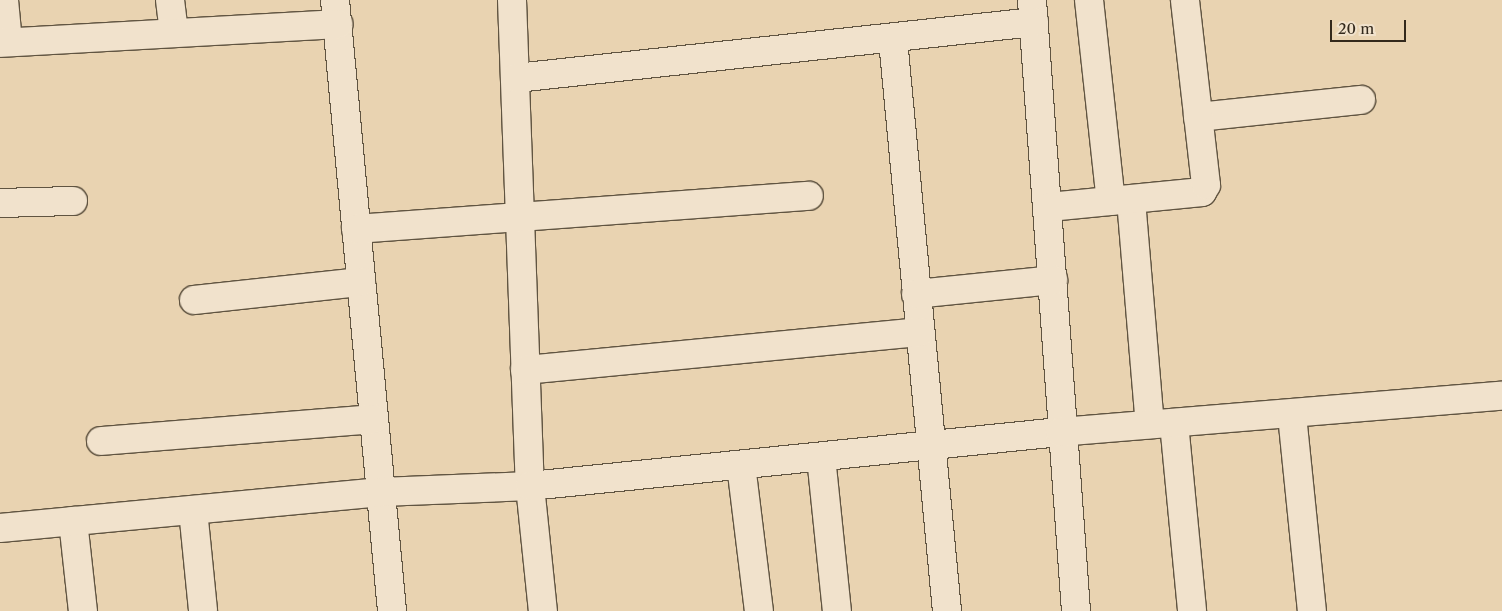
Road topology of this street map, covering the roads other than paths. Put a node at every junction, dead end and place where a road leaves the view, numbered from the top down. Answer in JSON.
{"nodes":[{"id":1,"x":4,"y":0,"type":"edge"},
{"id":2,"x":170,"y":0,"type":"edge"},
{"id":3,"x":512,"y":0,"type":"edge"},
{"id":4,"x":1089,"y":0,"type":"edge"},
{"id":5,"x":1184,"y":0,"type":"edge"},
{"id":6,"x":1033,"y":11,"type":"edge"},
{"id":7,"x":337,"y":12,"type":"edge"},
{"id":8,"x":174,"y":33,"type":"junction"},
{"id":9,"x":893,"y":40,"type":"junction"},
{"id":10,"x":4,"y":43,"type":"edge"},
{"id":11,"x":516,"y":78,"type":"junction"},
{"id":12,"x":1361,"y":100,"type":"dead end"},
{"id":13,"x":1198,"y":116,"type":"junction"},
{"id":14,"x":809,"y":196,"type":"dead end"},
{"id":15,"x":1121,"y":200,"type":"junction"},
{"id":16,"x":73,"y":201,"type":"dead end"},
{"id":17,"x":0,"y":203,"type":"edge"},
{"id":18,"x":1049,"y":207,"type":"junction"},
{"id":19,"x":518,"y":217,"type":"junction"},
{"id":20,"x":356,"y":229,"type":"junction"},
{"id":21,"x":1053,"y":280,"type":"junction"},
{"id":22,"x":361,"y":282,"type":"junction"},
{"id":23,"x":916,"y":294,"type":"junction"},
{"id":24,"x":194,"y":300,"type":"dead end"},
{"id":25,"x":920,"y":332,"type":"junction"},
{"id":26,"x":525,"y":370,"type":"junction"},
{"id":27,"x":1502,"y":396,"type":"edge"},
{"id":28,"x":1292,"y":415,"type":"junction"},
{"id":29,"x":373,"y":418,"type":"junction"},
{"id":30,"x":1162,"y":424,"type":"junction"},
{"id":31,"x":1060,"y":432,"type":"junction"},
{"id":32,"x":101,"y":441,"type":"dead end"},
{"id":33,"x":931,"y":446,"type":"junction"},
{"id":34,"x":821,"y":457,"type":"junction"},
{"id":35,"x":742,"y":465,"type":"junction"},
{"id":36,"x":530,"y":486,"type":"junction"},
{"id":37,"x":381,"y":492,"type":"junction"},
{"id":38,"x":193,"y":510,"type":"junction"},
{"id":39,"x":73,"y":521,"type":"junction"},
{"id":40,"x":0,"y":528,"type":"edge"},
{"id":41,"x":83,"y":611,"type":"edge"},
{"id":42,"x":203,"y":611,"type":"edge"},
{"id":43,"x":392,"y":611,"type":"edge"},
{"id":44,"x":543,"y":611,"type":"edge"},
{"id":45,"x":758,"y":611,"type":"edge"},
{"id":46,"x":837,"y":611,"type":"edge"},
{"id":47,"x":947,"y":611,"type":"edge"},
{"id":48,"x":1076,"y":611,"type":"edge"},
{"id":49,"x":1192,"y":611,"type":"edge"},
{"id":50,"x":1312,"y":611,"type":"edge"}],
"edges":[{"from":1,"to":10,"type":"street"},
{"from":2,"to":8,"type":"street"},
{"from":3,"to":11,"type":"street"},
{"from":4,"to":15,"type":"street"},
{"from":5,"to":13,"type":"street"},
{"from":6,"to":9,"type":"street"},
{"from":6,"to":18,"type":"street"},
{"from":7,"to":8,"type":"street"},
{"from":7,"to":20,"type":"street"},
{"from":8,"to":10,"type":"street"},
{"from":9,"to":11,"type":"street"},
{"from":9,"to":23,"type":"street"},
{"from":11,"to":19,"type":"street"},
{"from":12,"to":13,"type":"street"},
{"from":13,"to":15,"type":"street"},
{"from":14,"to":19,"type":"street"},
{"from":15,"to":18,"type":"street"},
{"from":15,"to":30,"type":"street"},
{"from":16,"to":17,"type":"street"},
{"from":18,"to":21,"type":"street"},
{"from":19,"to":20,"type":"street"},
{"from":19,"to":26,"type":"street"},
{"from":20,"to":22,"type":"street"},
{"from":21,"to":23,"type":"street"},
{"from":21,"to":31,"type":"street"},
{"from":22,"to":24,"type":"street"},
{"from":22,"to":29,"type":"street"},
{"from":23,"to":25,"type":"street"},
{"from":25,"to":26,"type":"street"},
{"from":25,"to":33,"type":"street"},
{"from":26,"to":36,"type":"street"},
{"from":27,"to":28,"type":"street"},
{"from":28,"to":30,"type":"street"},
{"from":28,"to":50,"type":"street"},
{"from":29,"to":32,"type":"street"},
{"from":29,"to":37,"type":"street"},
{"from":30,"to":31,"type":"street"},
{"from":30,"to":49,"type":"street"},
{"from":31,"to":33,"type":"street"},
{"from":31,"to":48,"type":"street"},
{"from":33,"to":34,"type":"street"},
{"from":33,"to":47,"type":"street"},
{"from":34,"to":35,"type":"street"},
{"from":34,"to":46,"type":"street"},
{"from":35,"to":36,"type":"street"},
{"from":35,"to":45,"type":"street"},
{"from":36,"to":37,"type":"street"},
{"from":36,"to":44,"type":"street"},
{"from":37,"to":38,"type":"street"},
{"from":37,"to":43,"type":"street"},
{"from":38,"to":39,"type":"street"},
{"from":38,"to":42,"type":"street"},
{"from":39,"to":40,"type":"street"},
{"from":39,"to":41,"type":"street"}]}
